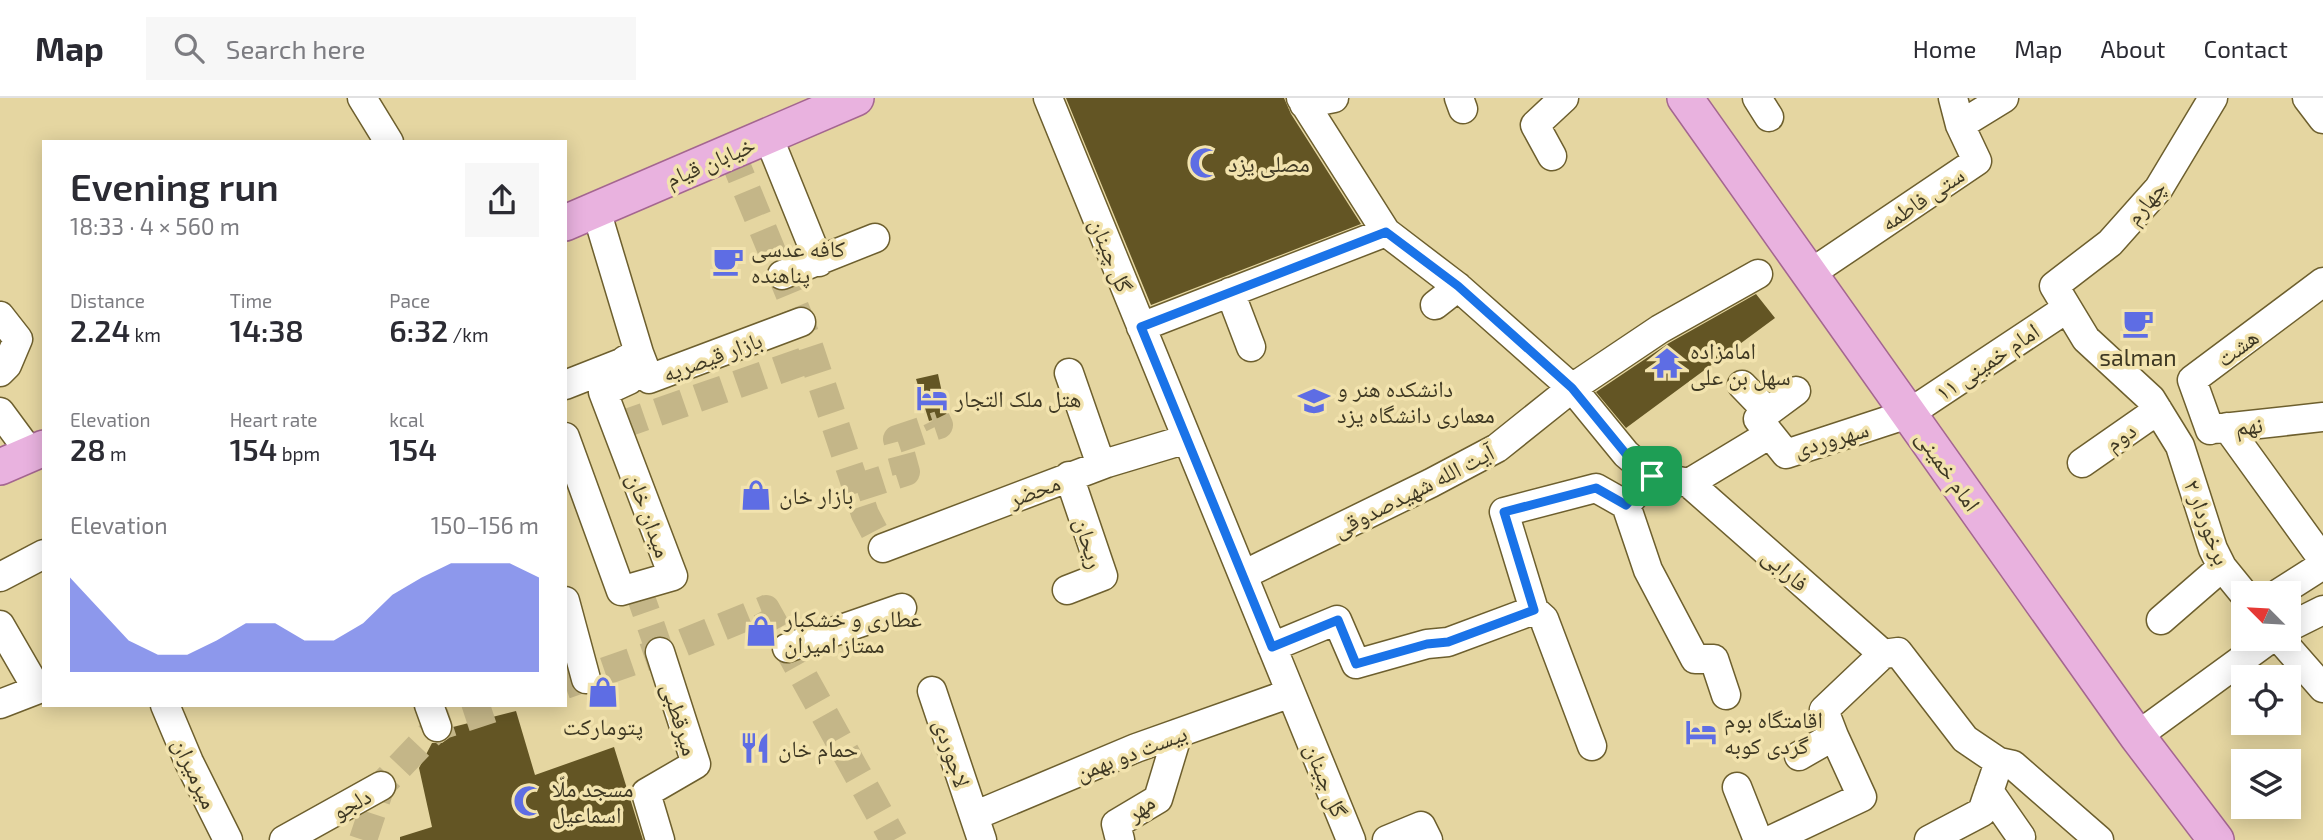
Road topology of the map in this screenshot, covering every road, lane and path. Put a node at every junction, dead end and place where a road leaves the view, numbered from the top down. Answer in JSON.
{"nodes":[{"id":1,"x":362,"y":98,"type":"edge"},
{"id":2,"x":856,"y":98,"type":"edge"},
{"id":3,"x":1048,"y":98,"type":"edge"},
{"id":4,"x":1334,"y":98,"type":"edge"},
{"id":5,"x":1564,"y":98,"type":"edge"},
{"id":6,"x":2004,"y":98,"type":"edge"},
{"id":7,"x":2213,"y":98,"type":"edge"},
{"id":8,"x":2307,"y":98,"type":"edge"},
{"id":9,"x":1303,"y":101,"type":"edge"},
{"id":10,"x":1696,"y":101,"type":"edge"},
{"id":11,"x":1957,"y":111,"type":"edge"},
{"id":12,"x":2323,"y":119,"type":"edge"},
{"id":13,"x":768,"y":136,"type":"junction"},
{"id":14,"x":388,"y":140,"type":"edge"},
{"id":15,"x":1552,"y":156,"type":"dead end"},
{"id":16,"x":580,"y":217,"type":"edge"},
{"id":17,"x":1386,"y":232,"type":"junction"},
{"id":18,"x":875,"y":238,"type":"dead end"},
{"id":19,"x":819,"y":261,"type":"junction"},
{"id":20,"x":1811,"y":272,"type":"junction"},
{"id":21,"x":1758,"y":274,"type":"dead end"},
{"id":22,"x":782,"y":275,"type":"dead end"},
{"id":23,"x":2323,"y":282,"type":"edge"},
{"id":24,"x":1458,"y":286,"type":"junction"},
{"id":25,"x":1230,"y":292,"type":"junction"},
{"id":26,"x":2060,"y":297,"type":"junction"},
{"id":27,"x":1435,"y":305,"type":"dead end"},
{"id":28,"x":0,"y":316,"type":"edge"},
{"id":29,"x":802,"y":323,"type":"dead end"},
{"id":30,"x":1141,"y":327,"type":"junction"},
{"id":31,"x":1251,"y":346,"type":"dead end"},
{"id":32,"x":630,"y":358,"type":"junction"},
{"id":33,"x":0,"y":372,"type":"edge"},
{"id":34,"x":1069,"y":373,"type":"dead end"},
{"id":35,"x":567,"y":384,"type":"edge"},
{"id":36,"x":1742,"y":385,"type":"dead end"},
{"id":37,"x":1572,"y":388,"type":"junction"},
{"id":38,"x":1796,"y":391,"type":"dead end"},
{"id":39,"x":2158,"y":410,"type":"junction"},
{"id":40,"x":0,"y":412,"type":"edge"},
{"id":41,"x":1908,"y":414,"type":"junction"},
{"id":42,"x":2323,"y":417,"type":"edge"},
{"id":43,"x":1769,"y":423,"type":"junction"},
{"id":44,"x":2219,"y":428,"type":"junction"},
{"id":45,"x":1187,"y":439,"type":"junction"},
{"id":46,"x":2180,"y":446,"type":"junction"},
{"id":47,"x":567,"y":449,"type":"edge"},
{"id":48,"x":25,"y":457,"type":"edge"},
{"id":49,"x":2082,"y":463,"type":"dead end"},
{"id":50,"x":1101,"y":465,"type":"junction"},
{"id":51,"x":1069,"y":476,"type":"junction"},
{"id":52,"x":1652,"y":476,"type":"junction"},
{"id":53,"x":1689,"y":483,"type":"junction"},
{"id":54,"x":575,"y":497,"type":"edge"},
{"id":55,"x":1626,"y":505,"type":"junction"},
{"id":56,"x":883,"y":548,"type":"dead end"},
{"id":57,"x":42,"y":555,"type":"edge"},
{"id":58,"x":2323,"y":562,"type":"edge"},
{"id":59,"x":2222,"y":567,"type":"junction"},
{"id":60,"x":1242,"y":575,"type":"junction"},
{"id":61,"x":0,"y":577,"type":"edge"},
{"id":62,"x":2233,"y":581,"type":"edge"},
{"id":63,"x":2296,"y":581,"type":"edge"},
{"id":64,"x":1067,"y":590,"type":"dead end"},
{"id":65,"x":567,"y":608,"type":"edge"},
{"id":66,"x":902,"y":608,"type":"dead end"},
{"id":67,"x":1534,"y":610,"type":"junction"},
{"id":68,"x":2323,"y":610,"type":"edge"},
{"id":69,"x":2161,"y":620,"type":"dead end"},
{"id":70,"x":2301,"y":622,"type":"edge"},
{"id":71,"x":0,"y":625,"type":"edge"},
{"id":72,"x":1272,"y":647,"type":"junction"},
{"id":73,"x":787,"y":648,"type":"dead end"},
{"id":74,"x":2254,"y":651,"type":"edge"},
{"id":75,"x":2291,"y":651,"type":"edge"},
{"id":76,"x":660,"y":652,"type":"tunnel mouth"},
{"id":77,"x":1883,"y":654,"type":"junction"},
{"id":78,"x":586,"y":678,"type":"dead end"},
{"id":79,"x":41,"y":688,"type":"edge"},
{"id":80,"x":2323,"y":688,"type":"edge"},
{"id":81,"x":932,"y":691,"type":"dead end"},
{"id":82,"x":1291,"y":693,"type":"junction"},
{"id":83,"x":1726,"y":695,"type":"dead end"},
{"id":84,"x":0,"y":704,"type":"edge"},
{"id":85,"x":166,"y":707,"type":"edge"},
{"id":86,"x":1178,"y":733,"type":"junction"},
{"id":87,"x":1834,"y":736,"type":"junction"},
{"id":88,"x":2137,"y":736,"type":"junction"},
{"id":89,"x":1592,"y":746,"type":"dead end"},
{"id":90,"x":1799,"y":756,"type":"dead end"},
{"id":91,"x":1999,"y":762,"type":"junction"},
{"id":92,"x":381,"y":786,"type":"dead end"},
{"id":93,"x":1737,"y":787,"type":"dead end"},
{"id":94,"x":1989,"y":791,"type":"junction"},
{"id":95,"x":978,"y":828,"type":"edge"},
{"id":96,"x":2021,"y":837,"type":"dead end"},
{"id":97,"x":228,"y":840,"type":"edge"},
{"id":98,"x":284,"y":840,"type":"edge"},
{"id":99,"x":660,"y":840,"type":"edge"},
{"id":100,"x":1120,"y":840,"type":"edge"},
{"id":101,"x":1351,"y":840,"type":"edge"},
{"id":102,"x":1387,"y":840,"type":"edge"},
{"id":103,"x":1428,"y":840,"type":"edge"},
{"id":104,"x":1758,"y":840,"type":"edge"},
{"id":105,"x":1771,"y":840,"type":"edge"},
{"id":106,"x":1928,"y":840,"type":"edge"},
{"id":107,"x":2099,"y":840,"type":"edge"},
{"id":108,"x":2216,"y":840,"type":"edge"}],
"edges":[{"from":1,"to":14,"type":"street"},
{"from":2,"to":13,"type":"main road","name":"خیابان قیام"},
{"from":3,"to":30,"type":"street","name":"گل چینان"},
{"from":4,"to":9,"type":"street"},
{"from":5,"to":15,"type":"street"},
{"from":6,"to":11,"type":"street"},
{"from":7,"to":26,"type":"street","name":"چهارم"},
{"from":8,"to":12,"type":"street"},
{"from":9,"to":17,"type":"street"},
{"from":10,"to":20,"type":"main road","name":"امام خمینی"},
{"from":11,"to":20,"type":"street","name":"ستی فاطمه"},
{"from":13,"to":16,"type":"main road","name":"خیابان قیام"},
{"from":13,"to":19,"type":"street"},
{"from":16,"to":32,"type":"street"},
{"from":17,"to":24,"type":"street"},
{"from":17,"to":25,"type":"street"},
{"from":18,"to":19,"type":"street"},
{"from":19,"to":22,"type":"street"},
{"from":20,"to":41,"type":"main road","name":"امام خمینی"},
{"from":21,"to":37,"type":"street","name":"آیت الله شهیدصدوقی"},
{"from":23,"to":44,"type":"street","name":"هشت"},
{"from":24,"to":27,"type":"street"},
{"from":24,"to":37,"type":"street"},
{"from":25,"to":30,"type":"street"},
{"from":25,"to":31,"type":"street"},
{"from":26,"to":39,"type":"street","name":"برخوردار ۲"},
{"from":26,"to":41,"type":"street","name":"امام خمینی ۱۱"},
{"from":28,"to":33,"type":"street"},
{"from":29,"to":32,"type":"street","name":"بازار قیصریه"},
{"from":30,"to":45,"type":"street","name":"گل چینان"},
{"from":32,"to":35,"type":"street"},
{"from":32,"to":54,"type":"street","name":"میدان خان"},
{"from":34,"to":50,"type":"street"},
{"from":36,"to":43,"type":"street"},
{"from":37,"to":52,"type":"street"},
{"from":37,"to":60,"type":"street","name":"آیت الله شهیدصدوقی"},
{"from":38,"to":43,"type":"street"},
{"from":39,"to":46,"type":"street","name":"برخوردار ۲"},
{"from":39,"to":49,"type":"street","name":"دوم"},
{"from":40,"to":48,"type":"street"},
{"from":41,"to":43,"type":"street","name":"سهروردی"},
{"from":41,"to":88,"type":"main road","name":"امام خمینی"},
{"from":42,"to":44,"type":"street","name":"نهم"},
{"from":43,"to":53,"type":"street","name":"سهروردی"},
{"from":44,"to":46,"type":"street","name":"نهم"},
{"from":44,"to":58,"type":"street"},
{"from":45,"to":50,"type":"street","name":"محضر"},
{"from":45,"to":60,"type":"street","name":"گل چینان"},
{"from":46,"to":59,"type":"street","name":"برخوردار ۲"},
{"from":47,"to":54,"type":"street","name":"میدان خان"},
{"from":50,"to":51,"type":"street","name":"محضر"},
{"from":51,"to":56,"type":"street","name":"محضر"},
{"from":51,"to":64,"type":"street","name":"ریحان"},
{"from":52,"to":53,"type":"street"},
{"from":52,"to":55,"type":"street"},
{"from":53,"to":77,"type":"street","name":"فارابی"},
{"from":55,"to":67,"type":"street"},
{"from":55,"to":83,"type":"street"},
{"from":57,"to":61,"type":"street"},
{"from":58,"to":63,"type":"street"},
{"from":59,"to":62,"type":"street","name":"برخوردار ۲"},
{"from":59,"to":69,"type":"street"},
{"from":60,"to":72,"type":"street","name":"گل چینان"},
{"from":65,"to":78,"type":"street"},
{"from":66,"to":73,"type":"street"},
{"from":67,"to":72,"type":"street"},
{"from":67,"to":89,"type":"street"},
{"from":68,"to":70,"type":"street"},
{"from":71,"to":79,"type":"street"},
{"from":72,"to":82,"type":"street","name":"گل چینان"},
{"from":74,"to":88,"type":"street"},
{"from":75,"to":80,"type":"street"},
{"from":76,"to":99,"type":"street","name":"میرقطبی"},
{"from":77,"to":87,"type":"street"},
{"from":77,"to":91,"type":"street","name":"فارابی"},
{"from":79,"to":84,"type":"street"},
{"from":81,"to":95,"type":"street","name":"لاجوردی"},
{"from":82,"to":86,"type":"street","name":"بیست دو بهمن"},
{"from":82,"to":101,"type":"street","name":"گل چینان"},
{"from":85,"to":97,"type":"street","name":"میرمیران"},
{"from":86,"to":95,"type":"street","name":"بیست دو بهمن"},
{"from":86,"to":100,"type":"street","name":"مهر"},
{"from":87,"to":90,"type":"street"},
{"from":87,"to":105,"type":"street"},
{"from":88,"to":108,"type":"main road","name":"امام خمینی"},
{"from":91,"to":94,"type":"street"},
{"from":91,"to":107,"type":"street"},
{"from":92,"to":98,"type":"street","name":"دلجو"},
{"from":93,"to":104,"type":"street"},
{"from":94,"to":96,"type":"street"},
{"from":94,"to":106,"type":"street"},
{"from":102,"to":103,"type":"street"}]}
